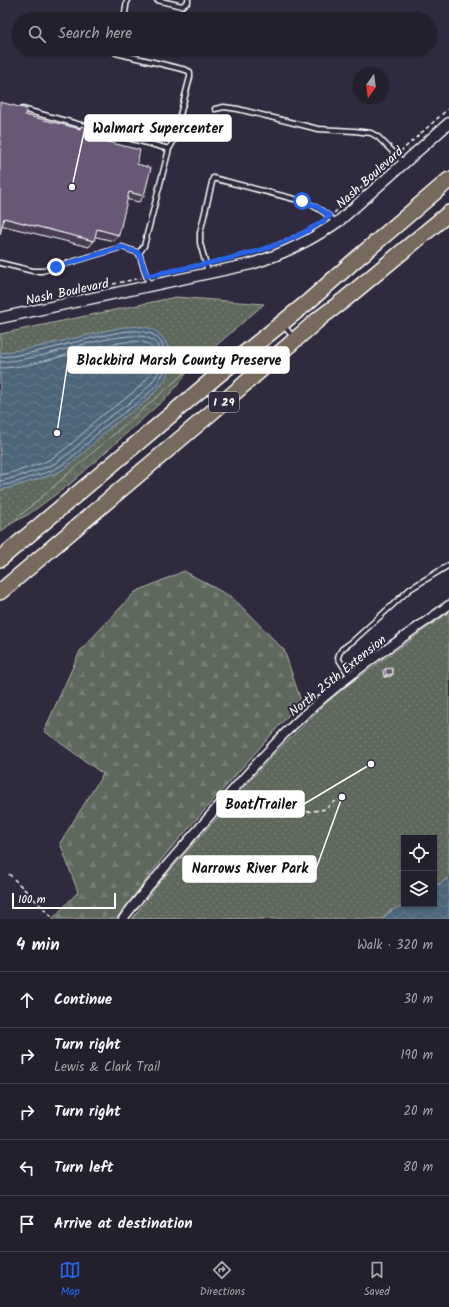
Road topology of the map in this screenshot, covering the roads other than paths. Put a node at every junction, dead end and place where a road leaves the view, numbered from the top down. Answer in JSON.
{"nodes":[{"id":1,"x":127,"y":0,"type":"edge"},
{"id":2,"x":156,"y":0,"type":"edge"},
{"id":3,"x":188,"y":0,"type":"edge"},
{"id":4,"x":125,"y":12,"type":"edge"},
{"id":5,"x":128,"y":56,"type":"edge"},
{"id":6,"x":15,"y":107,"type":"edge"},
{"id":7,"x":215,"y":109,"type":"dead end"},
{"id":8,"x":449,"y":123,"type":"edge"},
{"id":9,"x":169,"y":149,"type":"junction"},
{"id":10,"x":404,"y":163,"type":"junction"},
{"id":11,"x":449,"y":180,"type":"edge"},
{"id":12,"x":449,"y":213,"type":"edge"},
{"id":13,"x":333,"y":220,"type":"junction"},
{"id":14,"x":139,"y":253,"type":"junction"},
{"id":15,"x":0,"y":263,"type":"edge"},
{"id":16,"x":207,"y":268,"type":"junction"},
{"id":17,"x":148,"y":281,"type":"junction"},
{"id":18,"x":0,"y":318,"type":"edge"},
{"id":19,"x":282,"y":324,"type":"junction"},
{"id":20,"x":295,"y":340,"type":"junction"},
{"id":21,"x":0,"y":559,"type":"edge"},
{"id":22,"x":449,"y":565,"type":"edge"},
{"id":23,"x":0,"y":592,"type":"edge"},
{"id":24,"x":449,"y":605,"type":"edge"},
{"id":25,"x":350,"y":677,"type":"junction"},
{"id":26,"x":123,"y":919,"type":"edge"}],
"edges":[{"from":1,"to":4,"type":"lane"},
{"from":2,"to":3,"type":"lane"},
{"from":5,"to":9,"type":"lane"},
{"from":6,"to":9,"type":"lane"},
{"from":7,"to":10,"type":"lane"},
{"from":8,"to":10,"type":"street","name":"Nash Boulevard"},
{"from":9,"to":14,"type":"lane"},
{"from":10,"to":13,"type":"street","name":"Nash Boulevard"},
{"from":11,"to":19,"type":"highway","number":"I 29"},
{"from":12,"to":20,"type":"highway","number":"I 29"},
{"from":13,"to":16,"type":"street","name":"Nash Boulevard"},
{"from":13,"to":16,"type":"lane"},
{"from":14,"to":15,"type":"lane"},
{"from":14,"to":17,"type":"lane"},
{"from":16,"to":17,"type":"street","name":"Nash Boulevard"},
{"from":17,"to":18,"type":"street","name":"Nash Boulevard"},
{"from":19,"to":20,"type":"lane"},
{"from":19,"to":21,"type":"highway","number":"I 29"},
{"from":20,"to":23,"type":"highway","number":"I 29"},
{"from":22,"to":25,"type":"lane"},
{"from":24,"to":25,"type":"street","name":"North 25th Extension"},
{"from":25,"to":26,"type":"street","name":"North 25th Extension"}]}
